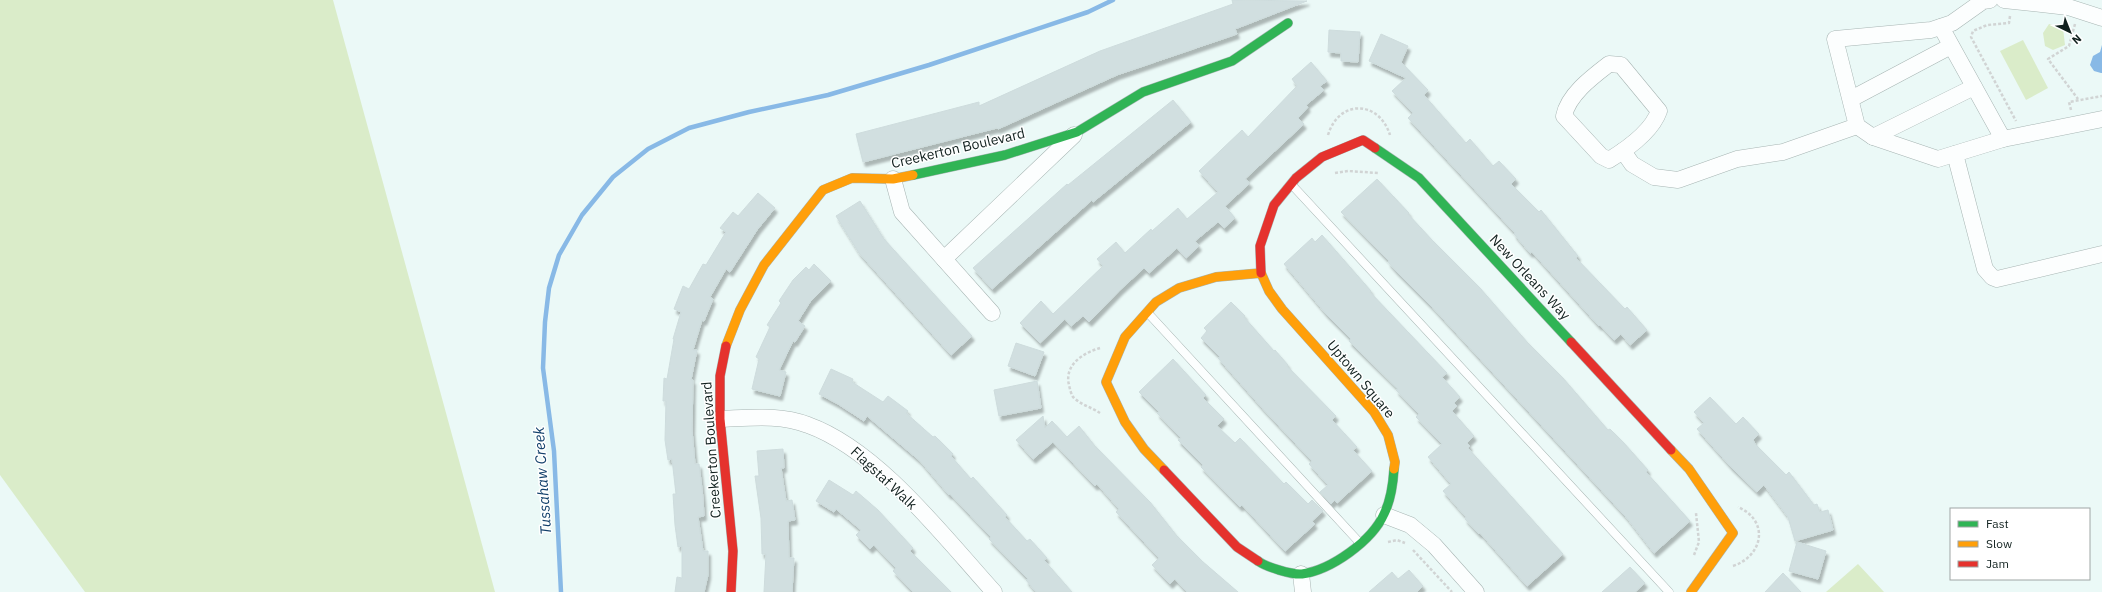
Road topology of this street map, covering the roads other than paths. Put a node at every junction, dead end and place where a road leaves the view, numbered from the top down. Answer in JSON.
{"nodes":[{"id":1,"x":1981,"y":1,"type":"edge"},
{"id":2,"x":2008,"y":6,"type":"edge"},
{"id":3,"x":2102,"y":18,"type":"edge"},
{"id":4,"x":1288,"y":23,"type":"dead end"},
{"id":5,"x":1941,"y":27,"type":"junction"},
{"id":6,"x":1952,"y":46,"type":"junction"},
{"id":7,"x":1974,"y":87,"type":"junction"},
{"id":8,"x":1850,"y":98,"type":"junction"},
{"id":9,"x":2102,"y":119,"type":"edge"},
{"id":10,"x":1857,"y":126,"type":"junction"},
{"id":11,"x":1077,"y":132,"type":"junction"},
{"id":12,"x":1873,"y":137,"type":"junction"},
{"id":13,"x":2003,"y":140,"type":"junction"},
{"id":14,"x":1623,"y":151,"type":"junction"},
{"id":15,"x":1955,"y":154,"type":"junction"},
{"id":16,"x":893,"y":179,"type":"junction"},
{"id":17,"x":1291,"y":184,"type":"junction"},
{"id":18,"x":2102,"y":254,"type":"edge"},
{"id":19,"x":944,"y":259,"type":"junction"},
{"id":20,"x":1261,"y":273,"type":"junction"},
{"id":21,"x":1147,"y":312,"type":"junction"},
{"id":22,"x":992,"y":313,"type":"dead end"},
{"id":23,"x":720,"y":419,"type":"junction"},
{"id":24,"x":1384,"y":515,"type":"junction"},
{"id":25,"x":1360,"y":543,"type":"junction"},
{"id":26,"x":1301,"y":574,"type":"junction"},
{"id":27,"x":731,"y":592,"type":"edge"},
{"id":28,"x":994,"y":592,"type":"edge"},
{"id":29,"x":1303,"y":592,"type":"edge"},
{"id":30,"x":1476,"y":592,"type":"edge"},
{"id":31,"x":1669,"y":592,"type":"edge"},
{"id":32,"x":1690,"y":592,"type":"edge"}],
"edges":[{"from":1,"to":5,"type":"street"},
{"from":2,"to":3,"type":"street"},
{"from":4,"to":11,"type":"street","name":"Creekerton Boulevard"},
{"from":5,"to":6,"type":"street"},
{"from":5,"to":8,"type":"street"},
{"from":6,"to":7,"type":"street"},
{"from":6,"to":8,"type":"street"},
{"from":7,"to":12,"type":"street"},
{"from":7,"to":13,"type":"street"},
{"from":8,"to":10,"type":"street"},
{"from":9,"to":13,"type":"street"},
{"from":10,"to":12,"type":"street"},
{"from":10,"to":14,"type":"street"},
{"from":11,"to":16,"type":"street","name":"Creekerton Boulevard"},
{"from":11,"to":19,"type":"street"},
{"from":12,"to":15,"type":"street"},
{"from":13,"to":15,"type":"street"},
{"from":14,"to":14,"type":"street"},
{"from":15,"to":18,"type":"street"},
{"from":16,"to":19,"type":"street"},
{"from":16,"to":23,"type":"street","name":"Creekerton Boulevard"},
{"from":17,"to":20,"type":"street","name":"New Orleans Way"},
{"from":17,"to":31,"type":"lane"},
{"from":17,"to":32,"type":"street","name":"New Orleans Way"},
{"from":19,"to":22,"type":"street"},
{"from":20,"to":21,"type":"street"},
{"from":20,"to":24,"type":"street","name":"Uptown Square"},
{"from":21,"to":25,"type":"lane"},
{"from":21,"to":26,"type":"street"},
{"from":23,"to":27,"type":"street","name":"Creekerton Boulevard"},
{"from":23,"to":28,"type":"street","name":"Flagstaf Walk"},
{"from":24,"to":25,"type":"street","name":"Uptown Square"},
{"from":24,"to":30,"type":"street"},
{"from":25,"to":26,"type":"street","name":"Uptown Square"},
{"from":26,"to":29,"type":"street"}]}
